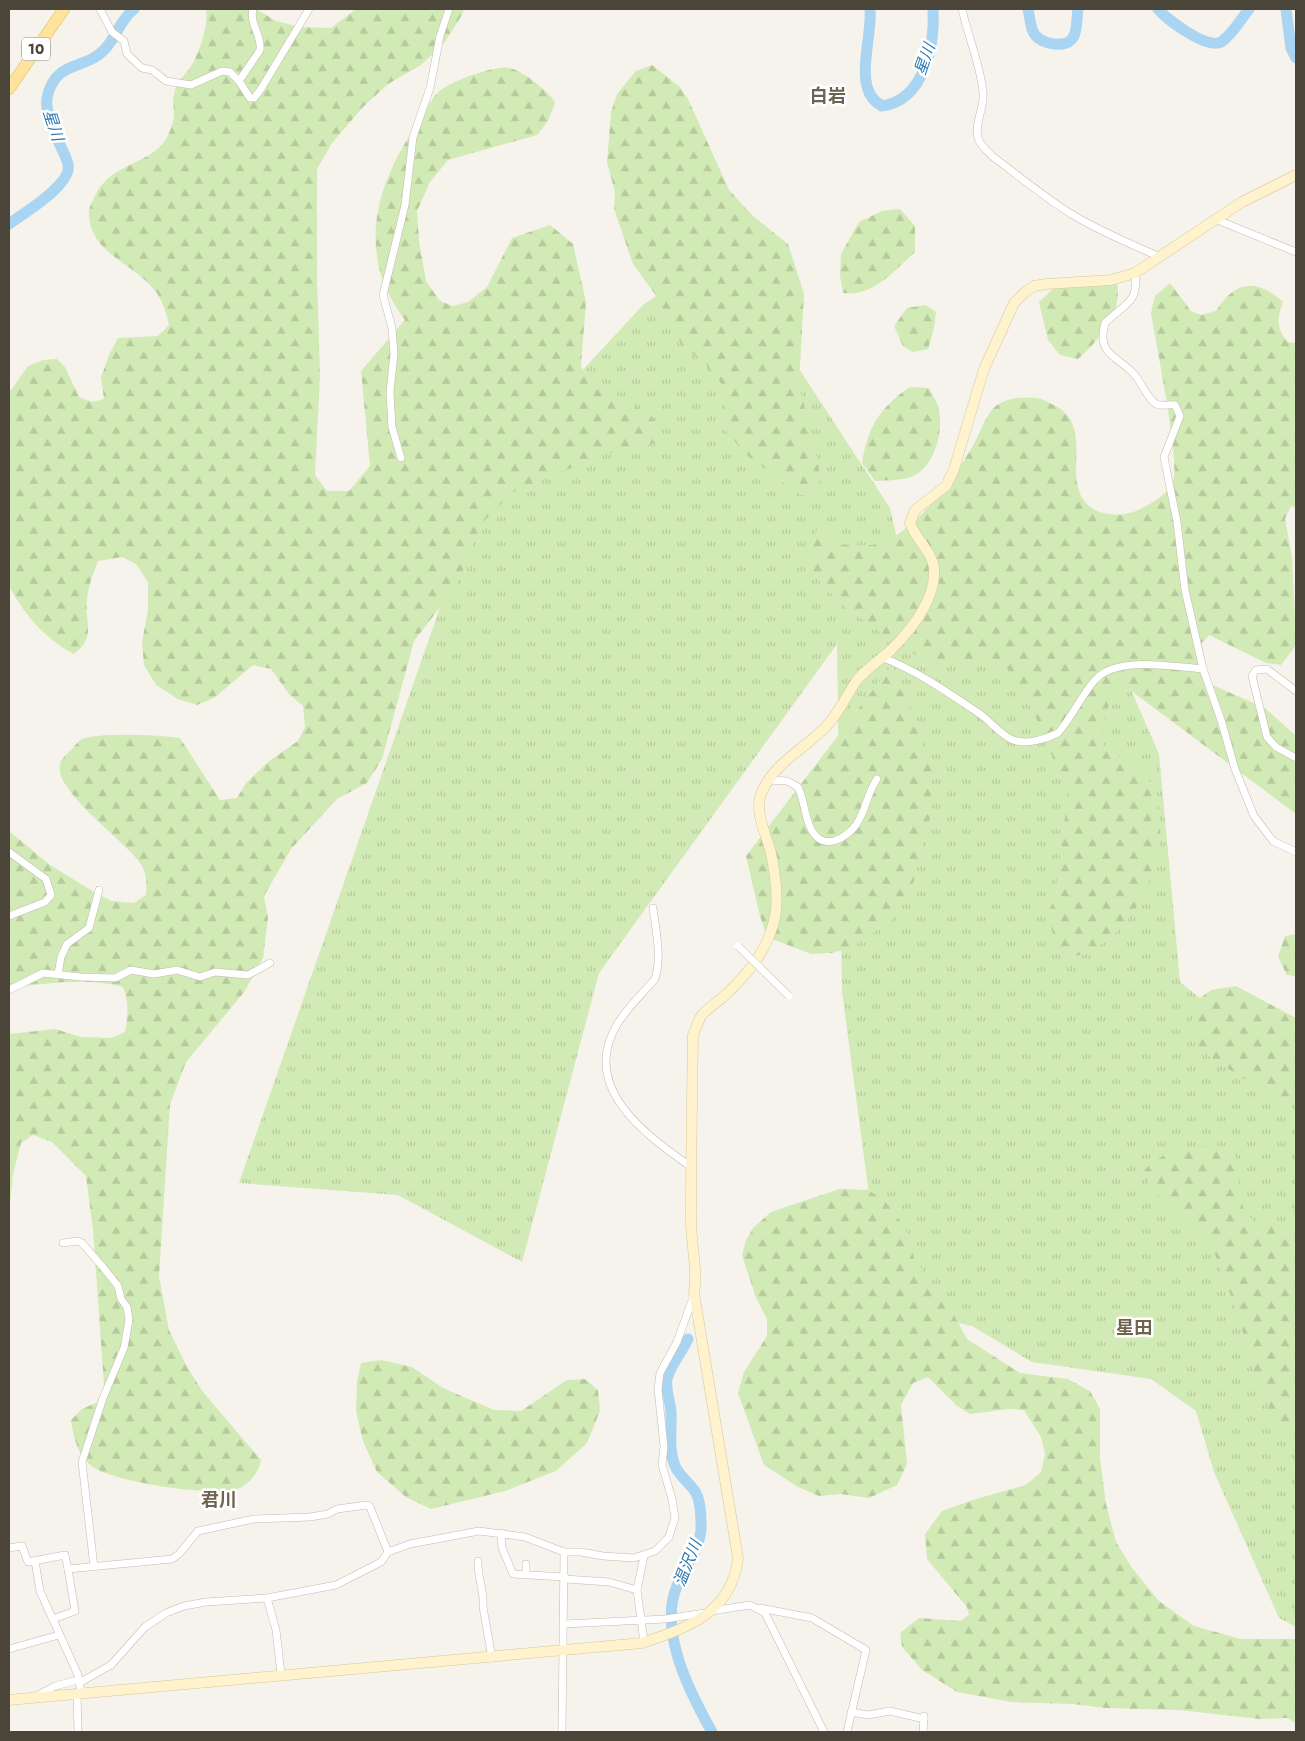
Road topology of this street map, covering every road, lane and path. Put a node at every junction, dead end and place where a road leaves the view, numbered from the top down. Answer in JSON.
{"nodes":[{"id":1,"x":64,"y":9,"type":"edge"},
{"id":2,"x":100,"y":9,"type":"edge"},
{"id":3,"x":253,"y":9,"type":"edge"},
{"id":4,"x":309,"y":9,"type":"edge"},
{"id":5,"x":449,"y":9,"type":"edge"},
{"id":6,"x":962,"y":9,"type":"edge"},
{"id":7,"x":239,"y":80,"type":"junction"},
{"id":8,"x":9,"y":90,"type":"edge"},
{"id":9,"x":1296,"y":175,"type":"edge"},
{"id":10,"x":1215,"y":219,"type":"junction"},
{"id":11,"x":1296,"y":252,"type":"edge"},
{"id":12,"x":1160,"y":257,"type":"junction"},
{"id":13,"x":1135,"y":273,"type":"junction"},
{"id":14,"x":400,"y":458,"type":"dead end"},
{"id":15,"x":881,"y":658,"type":"junction"},
{"id":16,"x":1203,"y":669,"type":"junction"},
{"id":17,"x":1296,"y":691,"type":"edge"},
{"id":18,"x":1296,"y":758,"type":"edge"},
{"id":19,"x":877,"y":779,"type":"dead end"},
{"id":20,"x":768,"y":780,"type":"junction"},
{"id":21,"x":9,"y":852,"type":"edge"},
{"id":22,"x":1296,"y":852,"type":"edge"},
{"id":23,"x":99,"y":890,"type":"dead end"},
{"id":24,"x":653,"y":908,"type":"dead end"},
{"id":25,"x":9,"y":916,"type":"edge"},
{"id":26,"x":738,"y":946,"type":"dead end"},
{"id":27,"x":270,"y":963,"type":"dead end"},
{"id":28,"x":58,"y":974,"type":"junction"},
{"id":29,"x":9,"y":990,"type":"edge"},
{"id":30,"x":789,"y":996,"type":"dead end"},
{"id":31,"x":691,"y":1167,"type":"junction"},
{"id":32,"x":64,"y":1243,"type":"dead end"},
{"id":33,"x":694,"y":1293,"type":"junction"},
{"id":34,"x":501,"y":1533,"type":"junction"},
{"id":35,"x":9,"y":1548,"type":"edge"},
{"id":36,"x":388,"y":1552,"type":"junction"},
{"id":37,"x":564,"y":1552,"type":"junction"},
{"id":38,"x":644,"y":1556,"type":"junction"},
{"id":39,"x":34,"y":1561,"type":"junction"},
{"id":40,"x":478,"y":1561,"type":"dead end"},
{"id":41,"x":526,"y":1564,"type":"dead end"},
{"id":42,"x":94,"y":1568,"type":"junction"},
{"id":43,"x":68,"y":1569,"type":"junction"},
{"id":44,"x":526,"y":1575,"type":"junction"},
{"id":45,"x":565,"y":1578,"type":"junction"},
{"id":46,"x":637,"y":1590,"type":"junction"},
{"id":47,"x":267,"y":1598,"type":"junction"},
{"id":48,"x":760,"y":1608,"type":"junction"},
{"id":49,"x":710,"y":1612,"type":"junction"},
{"id":50,"x":54,"y":1619,"type":"junction"},
{"id":51,"x":641,"y":1620,"type":"junction"},
{"id":52,"x":564,"y":1624,"type":"junction"},
{"id":53,"x":59,"y":1635,"type":"junction"},
{"id":54,"x":644,"y":1642,"type":"junction"},
{"id":55,"x":9,"y":1649,"type":"edge"},
{"id":56,"x":563,"y":1652,"type":"junction"},
{"id":57,"x":492,"y":1658,"type":"junction"},
{"id":58,"x":281,"y":1674,"type":"junction"},
{"id":59,"x":79,"y":1687,"type":"junction"},
{"id":60,"x":9,"y":1700,"type":"edge"},
{"id":61,"x":852,"y":1712,"type":"junction"},
{"id":62,"x":78,"y":1732,"type":"edge"},
{"id":63,"x":562,"y":1732,"type":"edge"},
{"id":64,"x":824,"y":1732,"type":"edge"},
{"id":65,"x":847,"y":1732,"type":"edge"},
{"id":66,"x":924,"y":1732,"type":"edge"}],
"edges":[{"from":1,"to":8,"type":"main road","number":"10"},
{"from":2,"to":7,"type":"street"},
{"from":3,"to":7,"type":"street"},
{"from":4,"to":7,"type":"street"},
{"from":5,"to":14,"type":"street"},
{"from":6,"to":12,"type":"street"},
{"from":9,"to":10,"type":"street"},
{"from":10,"to":11,"type":"street"},
{"from":10,"to":12,"type":"street"},
{"from":12,"to":13,"type":"street"},
{"from":13,"to":15,"type":"street"},
{"from":13,"to":16,"type":"street"},
{"from":15,"to":16,"type":"street"},
{"from":15,"to":20,"type":"street"},
{"from":16,"to":22,"type":"street"},
{"from":17,"to":18,"type":"street"},
{"from":19,"to":20,"type":"street"},
{"from":20,"to":31,"type":"street"},
{"from":21,"to":25,"type":"street"},
{"from":23,"to":28,"type":"street"},
{"from":24,"to":31,"type":"street"},
{"from":26,"to":30,"type":"street","bridge":true},
{"from":27,"to":28,"type":"street"},
{"from":28,"to":29,"type":"street"},
{"from":31,"to":33,"type":"street"},
{"from":32,"to":42,"type":"street"},
{"from":33,"to":38,"type":"street"},
{"from":33,"to":49,"type":"street"},
{"from":34,"to":36,"type":"street"},
{"from":34,"to":37,"type":"street"},
{"from":34,"to":44,"type":"street"},
{"from":35,"to":39,"type":"street"},
{"from":36,"to":42,"type":"street"},
{"from":36,"to":47,"type":"street"},
{"from":37,"to":38,"type":"street"},
{"from":37,"to":45,"type":"street"},
{"from":38,"to":46,"type":"street"},
{"from":39,"to":43,"type":"street"},
{"from":39,"to":50,"type":"street"},
{"from":40,"to":57,"type":"street"},
{"from":41,"to":44,"type":"street"},
{"from":42,"to":43,"type":"street"},
{"from":43,"to":50,"type":"street"},
{"from":44,"to":45,"type":"street"},
{"from":45,"to":46,"type":"street"},
{"from":45,"to":52,"type":"street"},
{"from":46,"to":51,"type":"street"},
{"from":47,"to":58,"type":"street"},
{"from":47,"to":59,"type":"street"},
{"from":48,"to":49,"type":"street"},
{"from":48,"to":61,"type":"street"},
{"from":48,"to":64,"type":"street"},
{"from":49,"to":51,"type":"street"},
{"from":49,"to":54,"type":"street"},
{"from":50,"to":53,"type":"street"},
{"from":51,"to":52,"type":"street"},
{"from":51,"to":54,"type":"street"},
{"from":52,"to":56,"type":"street"},
{"from":53,"to":55,"type":"street"},
{"from":53,"to":59,"type":"street"},
{"from":54,"to":56,"type":"street"},
{"from":56,"to":57,"type":"street"},
{"from":56,"to":63,"type":"street"},
{"from":57,"to":58,"type":"street"},
{"from":58,"to":59,"type":"street"},
{"from":59,"to":60,"type":"street"},
{"from":59,"to":62,"type":"street"},
{"from":61,"to":65,"type":"street"},
{"from":61,"to":66,"type":"street"}]}
